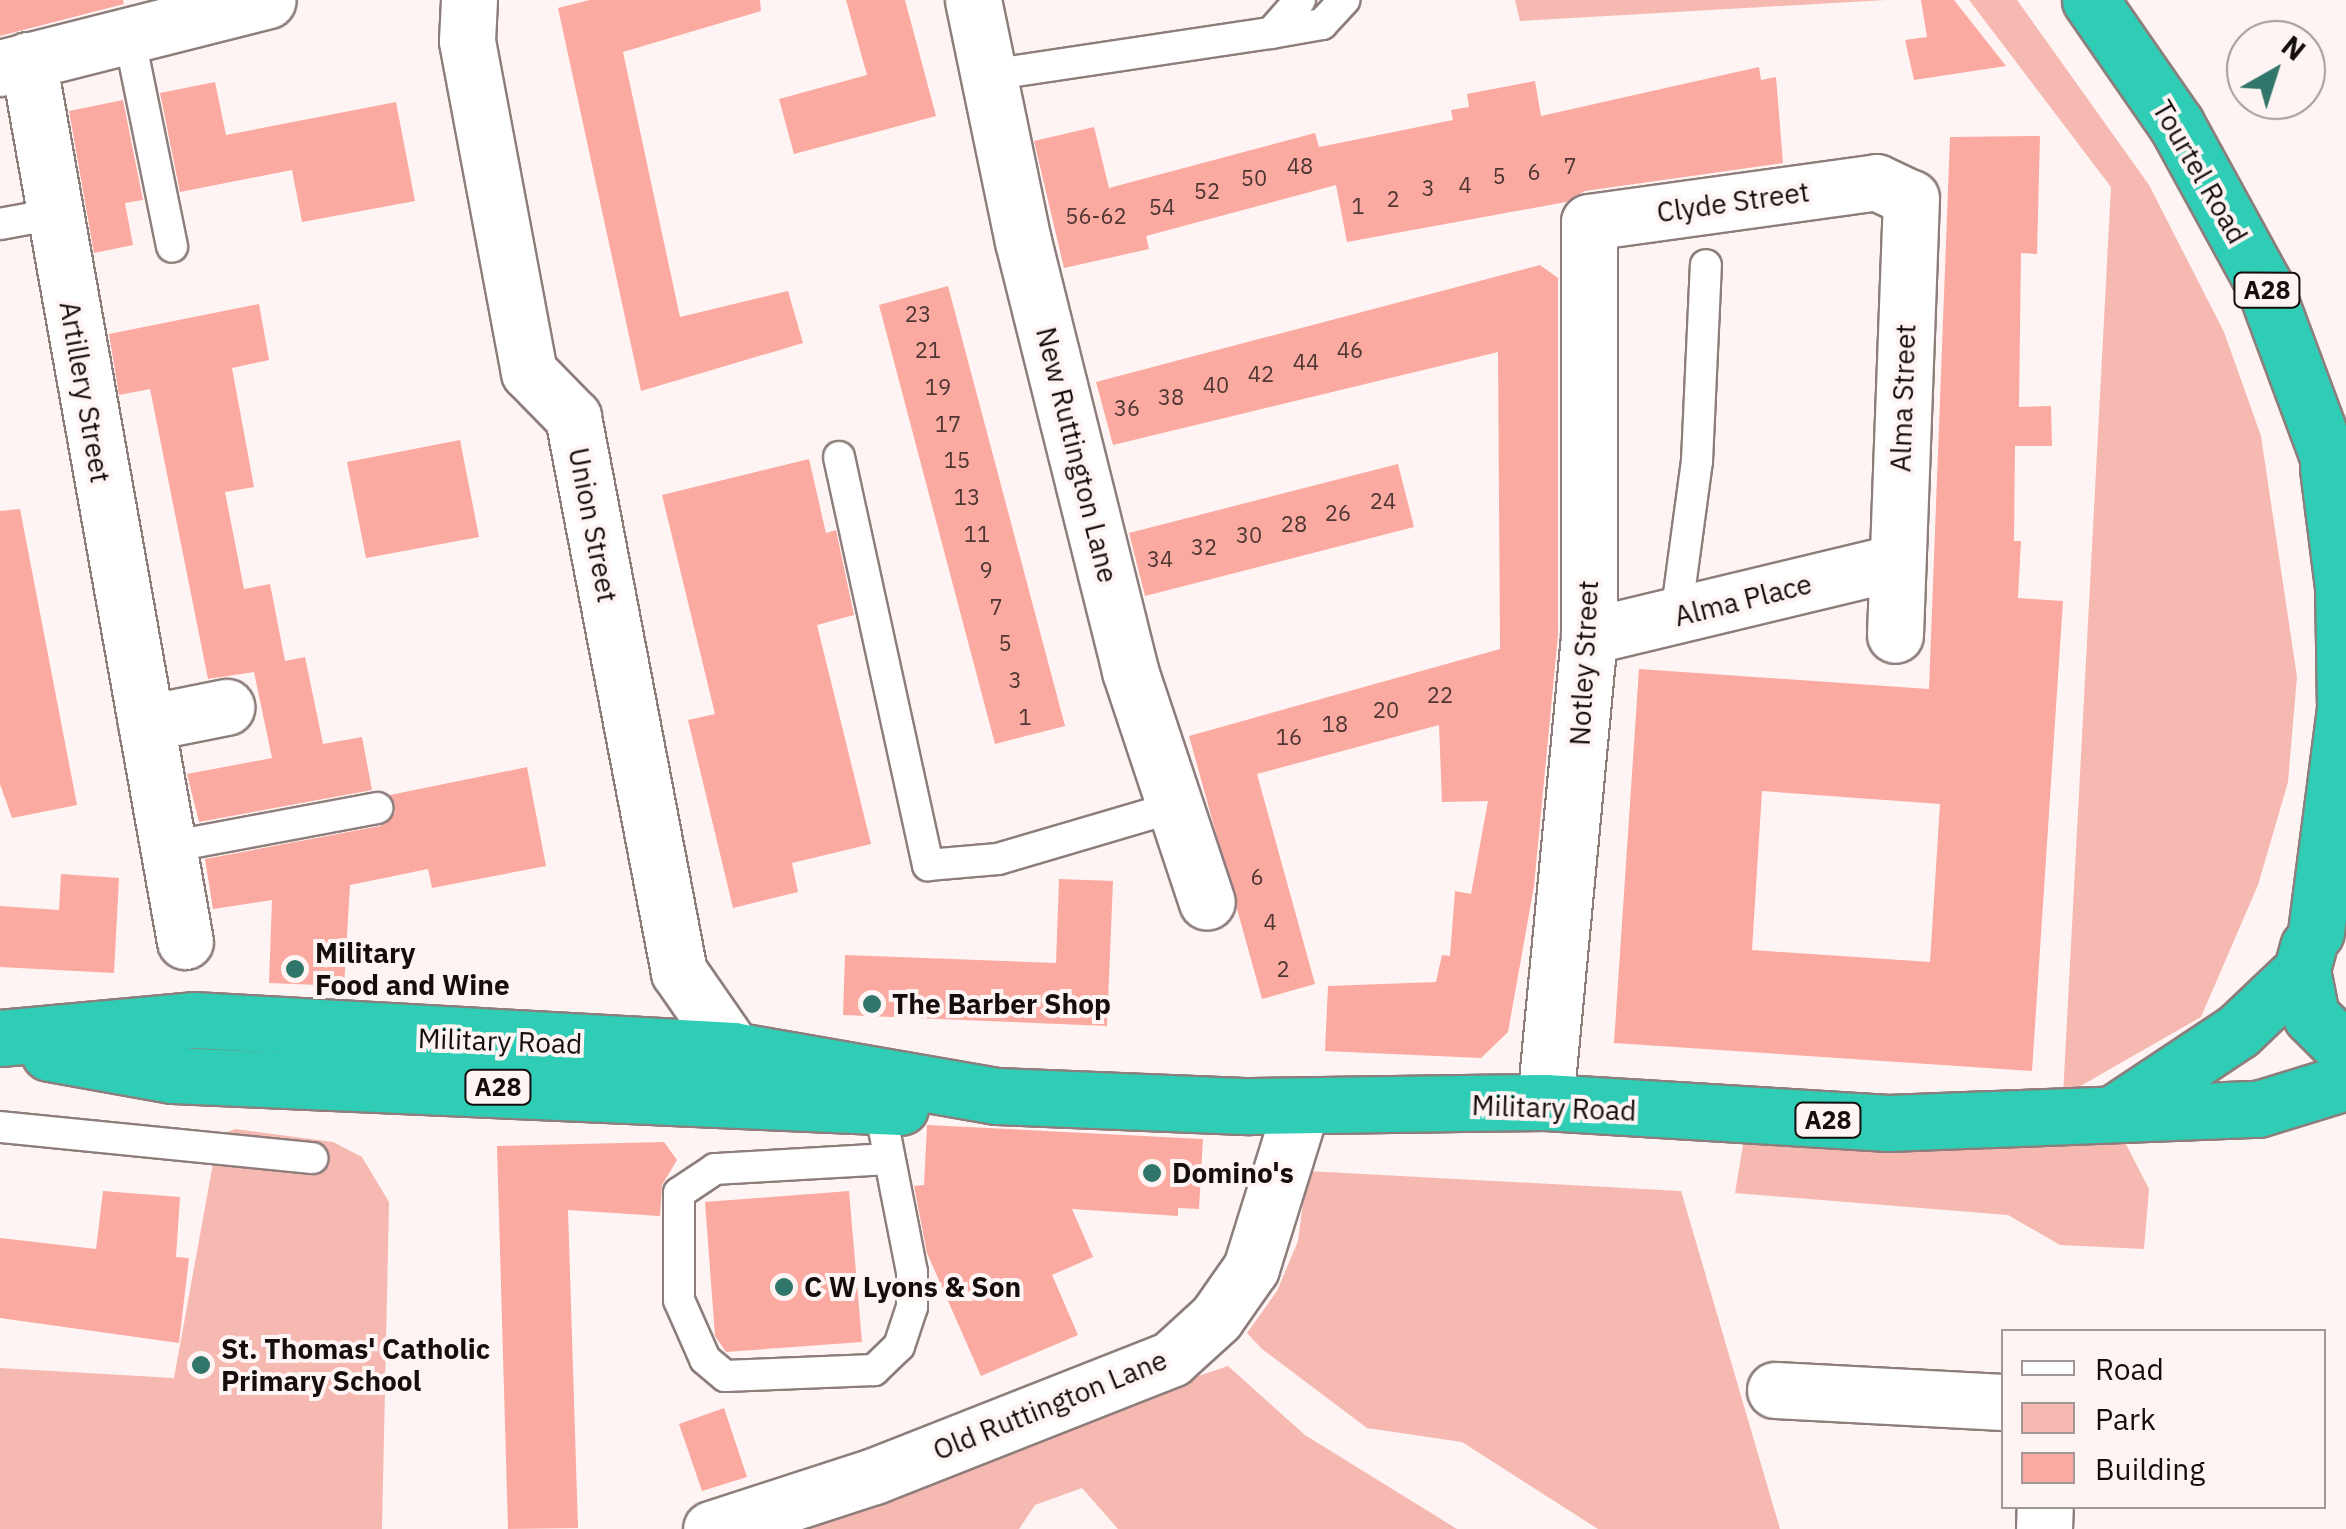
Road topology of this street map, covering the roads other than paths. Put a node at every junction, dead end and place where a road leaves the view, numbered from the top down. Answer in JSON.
{"nodes":[{"id":1,"x":268,"y":0,"type":"edge"},
{"id":2,"x":470,"y":0,"type":"edge"},
{"id":3,"x":973,"y":0,"type":"edge"},
{"id":4,"x":1300,"y":0,"type":"edge"},
{"id":5,"x":1344,"y":0,"type":"edge"},
{"id":6,"x":2090,"y":0,"type":"edge"},
{"id":7,"x":1271,"y":34,"type":"junction"},
{"id":8,"x":128,"y":35,"type":"junction"},
{"id":9,"x":14,"y":64,"type":"edge"},
{"id":10,"x":989,"y":75,"type":"junction"},
{"id":11,"x":1876,"y":182,"type":"joint"},
{"id":12,"x":54,"y":214,"type":"junction"},
{"id":13,"x":1590,"y":222,"type":"joint"},
{"id":14,"x":0,"y":224,"type":"edge"},
{"id":15,"x":172,"y":247,"type":"dead end"},
{"id":16,"x":1706,"y":265,"type":"dead end"},
{"id":17,"x":839,"y":457,"type":"dead end"},
{"id":18,"x":2337,"y":486,"type":"edge"},
{"id":19,"x":1898,"y":562,"type":"junction"},
{"id":20,"x":1676,"y":616,"type":"junction"},
{"id":21,"x":1590,"y":636,"type":"junction"},
{"id":22,"x":1895,"y":636,"type":"dead end"},
{"id":23,"x":226,"y":707,"type":"dead end"},
{"id":24,"x":146,"y":724,"type":"junction"},
{"id":25,"x":376,"y":808,"type":"dead end"},
{"id":26,"x":1170,"y":808,"type":"junction"},
{"id":27,"x":169,"y":848,"type":"junction"},
{"id":28,"x":1207,"y":902,"type":"dead end"},
{"id":29,"x":2321,"y":935,"type":"edge"},
{"id":30,"x":184,"y":941,"type":"dead end"},
{"id":31,"x":0,"y":1041,"type":"edge"},
{"id":32,"x":733,"y":1050,"type":"junction"},
{"id":33,"x":2346,"y":1051,"type":"edge"},
{"id":34,"x":2346,"y":1082,"type":"edge"},
{"id":35,"x":997,"y":1096,"type":"junction"},
{"id":36,"x":1545,"y":1102,"type":"junction"},
{"id":37,"x":1302,"y":1107,"type":"junction"},
{"id":38,"x":2111,"y":1115,"type":"junction"},
{"id":39,"x":0,"y":1128,"type":"edge"},
{"id":40,"x":884,"y":1134,"type":"junction"},
{"id":41,"x":312,"y":1158,"type":"dead end"},
{"id":42,"x":1774,"y":1390,"type":"dead end"},
{"id":43,"x":2001,"y":1402,"type":"edge"},
{"id":44,"x":712,"y":1529,"type":"edge"}],
"edges":[{"from":1,"to":8,"type":"street"},
{"from":2,"to":32,"type":"street","name":"Union Street"},
{"from":3,"to":10,"type":"street","name":"New Ruttington Lane"},
{"from":4,"to":7,"type":"lane"},
{"from":5,"to":7,"type":"lane"},
{"from":6,"to":18,"type":"highway","name":"Tourtel Road","number":"A28"},
{"from":7,"to":10,"type":"lane"},
{"from":8,"to":9,"type":"street"},
{"from":8,"to":15,"type":"lane"},
{"from":9,"to":12,"type":"street","name":"Artillery Street"},
{"from":10,"to":26,"type":"street","name":"New Ruttington Lane"},
{"from":11,"to":13,"type":"street","name":"Clyde Street"},
{"from":11,"to":19,"type":"street","name":"Alma Street"},
{"from":12,"to":14,"type":"lane"},
{"from":12,"to":24,"type":"street","name":"Artillery Street"},
{"from":13,"to":21,"type":"street","name":"Notley Street"},
{"from":16,"to":20,"type":"lane"},
{"from":17,"to":26,"type":"lane"},
{"from":18,"to":29,"type":"highway","name":"Tourtel Road","number":"A28"},
{"from":19,"to":20,"type":"street","name":"Alma Place"},
{"from":19,"to":22,"type":"street","name":"Alma Street"},
{"from":20,"to":21,"type":"street","name":"Alma Place"},
{"from":21,"to":36,"type":"street","name":"Notley Street"},
{"from":23,"to":24,"type":"street"},
{"from":24,"to":27,"type":"street","name":"Artillery Street"},
{"from":25,"to":27,"type":"lane"},
{"from":26,"to":28,"type":"street","name":"New Ruttington Lane"},
{"from":27,"to":30,"type":"street","name":"Artillery Street"},
{"from":29,"to":33,"type":"highway","number":"A28"},
{"from":29,"to":38,"type":"highway"},
{"from":31,"to":32,"type":"highway","name":"Military Road","number":"A28"},
{"from":31,"to":40,"type":"highway","name":"Military Road","number":"A28"},
{"from":32,"to":35,"type":"highway","name":"Military Road","number":"A28"},
{"from":34,"to":38,"type":"highway","name":"Military Road","number":"A28"},
{"from":35,"to":37,"type":"highway","name":"Military Road","number":"A28"},
{"from":35,"to":40,"type":"highway","name":"Military Road","number":"A28"},
{"from":36,"to":37,"type":"highway","name":"Military Road","number":"A28"},
{"from":36,"to":38,"type":"highway","name":"Military Road","number":"A28"},
{"from":37,"to":44,"type":"street","name":"Old Ruttington Lane"},
{"from":39,"to":41,"type":"lane"},
{"from":40,"to":40,"type":"lane"},
{"from":42,"to":43,"type":"street"}]}
